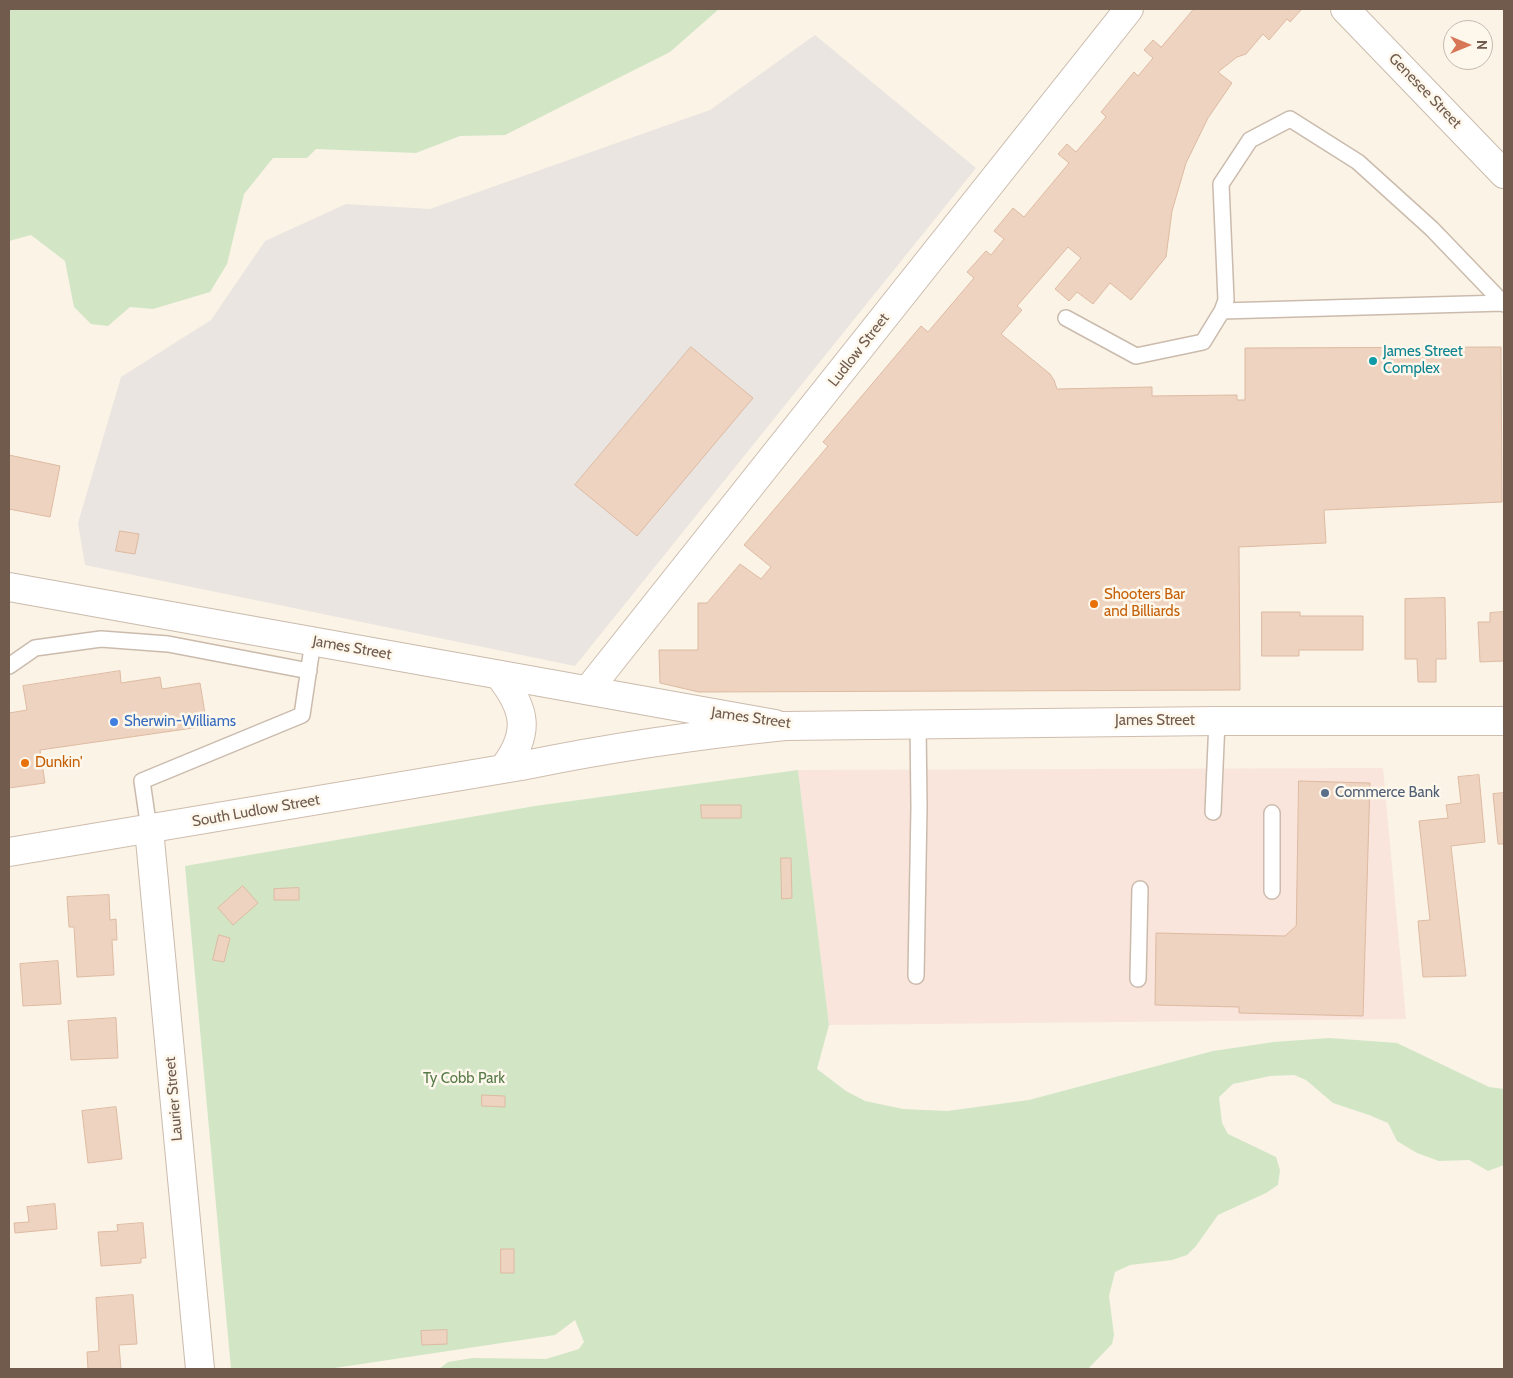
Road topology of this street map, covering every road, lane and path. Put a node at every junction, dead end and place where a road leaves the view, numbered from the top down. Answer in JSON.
{"nodes":[{"id":1,"x":1130,"y":9,"type":"edge"},
{"id":2,"x":1345,"y":9,"type":"edge"},
{"id":3,"x":1504,"y":174,"type":"edge"},
{"id":4,"x":1504,"y":304,"type":"edge"},
{"id":5,"x":1222,"y":311,"type":"junction"},
{"id":6,"x":1066,"y":318,"type":"dead end"},
{"id":7,"x":9,"y":587,"type":"edge"},
{"id":8,"x":313,"y":641,"type":"junction"},
{"id":9,"x":9,"y":666,"type":"edge"},
{"id":10,"x":308,"y":671,"type":"junction"},
{"id":11,"x":499,"y":675,"type":"junction"},
{"id":12,"x":588,"y":690,"type":"junction"},
{"id":13,"x":1217,"y":721,"type":"junction"},
{"id":14,"x":1504,"y":721,"type":"edge"},
{"id":15,"x":918,"y":723,"type":"junction"},
{"id":16,"x":785,"y":726,"type":"junction"},
{"id":17,"x":504,"y":769,"type":"junction"},
{"id":18,"x":1213,"y":812,"type":"dead end"},
{"id":19,"x":1272,"y":812,"type":"dead end"},
{"id":20,"x":149,"y":829,"type":"junction"},
{"id":21,"x":9,"y":851,"type":"edge"},
{"id":22,"x":1140,"y":889,"type":"dead end"},
{"id":23,"x":1272,"y":891,"type":"dead end"},
{"id":24,"x":916,"y":976,"type":"dead end"},
{"id":25,"x":1138,"y":979,"type":"dead end"},
{"id":26,"x":200,"y":1369,"type":"edge"}],
"edges":[{"from":1,"to":12,"type":"street","name":"Ludlow Street"},
{"from":2,"to":3,"type":"street","name":"Genesee Street"},
{"from":4,"to":5,"type":"lane"},
{"from":4,"to":5,"type":"lane"},
{"from":5,"to":6,"type":"lane"},
{"from":7,"to":8,"type":"street","name":"James Street"},
{"from":8,"to":10,"type":"lane"},
{"from":8,"to":11,"type":"street","name":"James Street"},
{"from":9,"to":10,"type":"lane"},
{"from":10,"to":20,"type":"lane"},
{"from":11,"to":12,"type":"street","name":"James Street"},
{"from":11,"to":17,"type":"street"},
{"from":12,"to":16,"type":"street","name":"James Street"},
{"from":13,"to":14,"type":"street","name":"James Street"},
{"from":13,"to":15,"type":"street","name":"James Street"},
{"from":13,"to":18,"type":"lane"},
{"from":15,"to":16,"type":"street","name":"James Street"},
{"from":15,"to":24,"type":"lane"},
{"from":16,"to":17,"type":"street","name":"South Ludlow Street"},
{"from":17,"to":20,"type":"street","name":"South Ludlow Street"},
{"from":19,"to":23,"type":"lane"},
{"from":20,"to":21,"type":"street","name":"South Ludlow Street"},
{"from":20,"to":26,"type":"street","name":"Laurier Street"},
{"from":22,"to":25,"type":"lane"}]}
